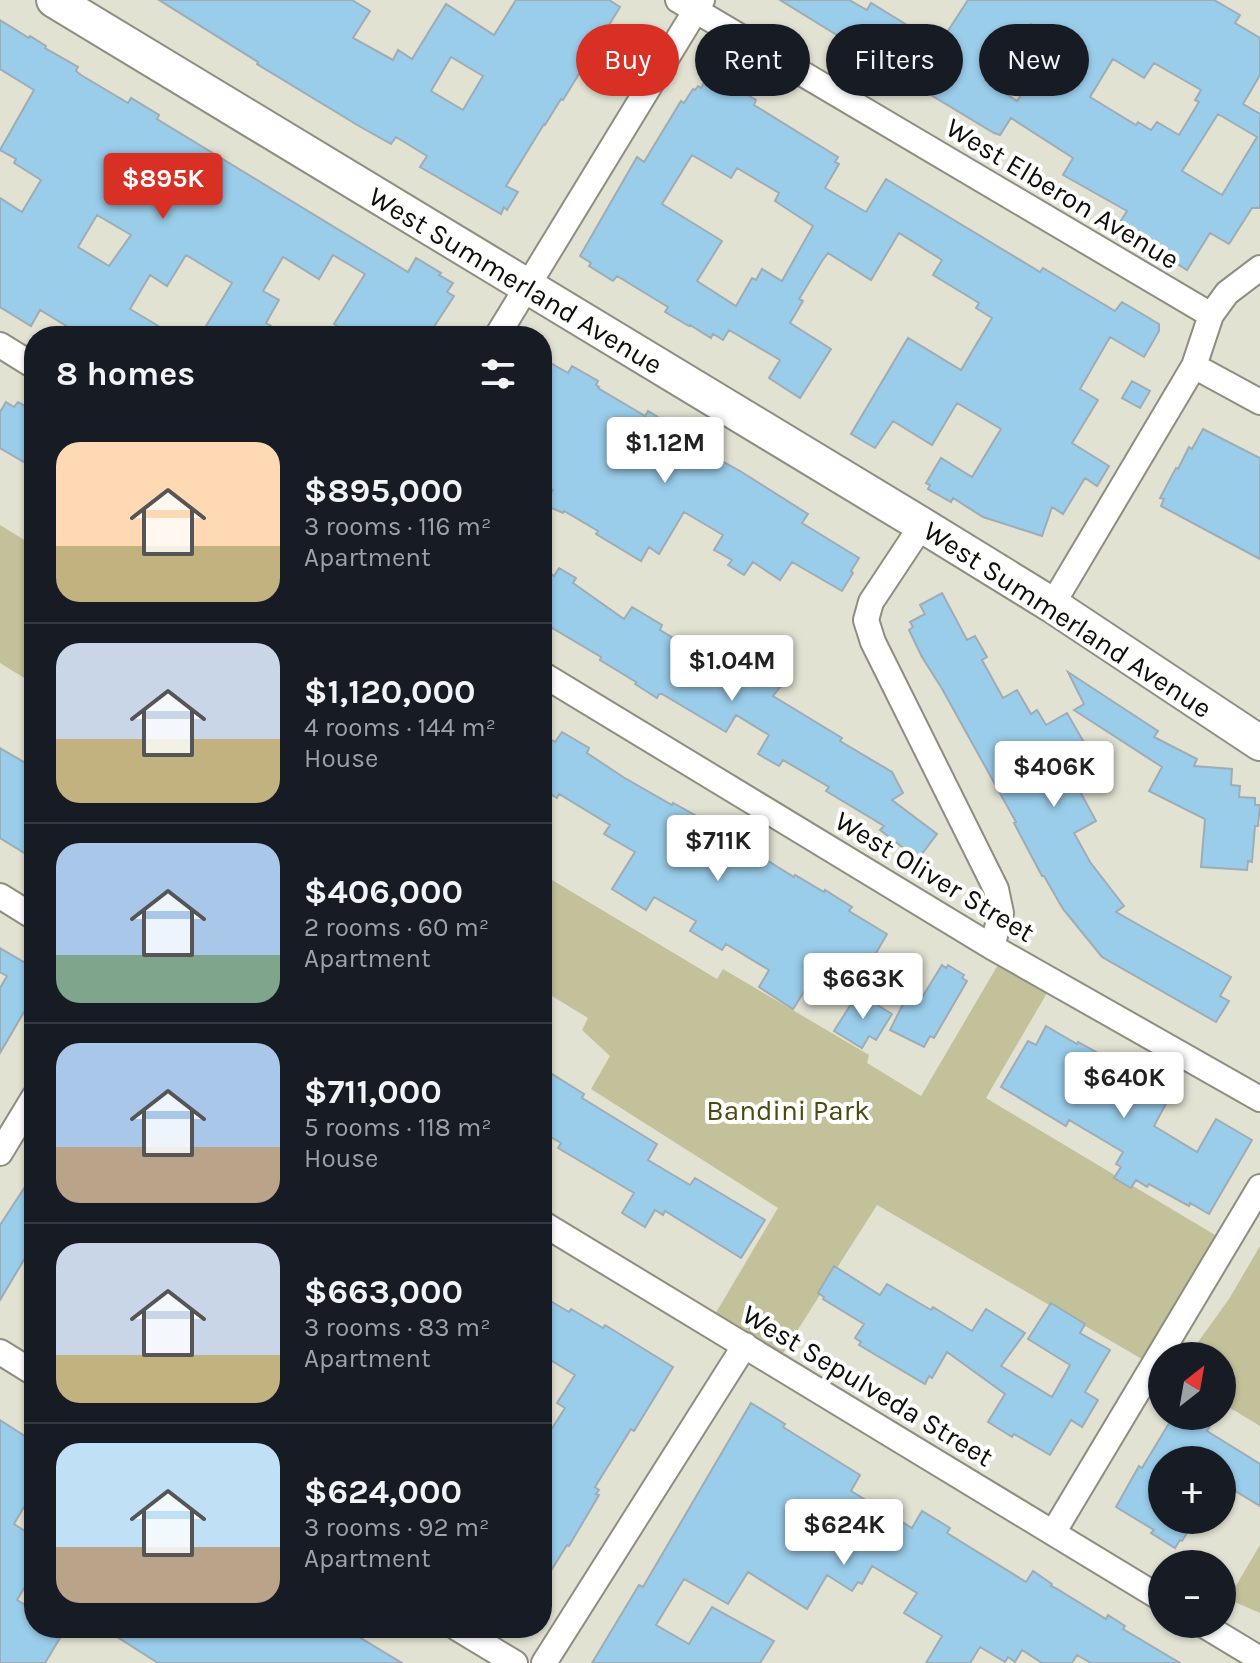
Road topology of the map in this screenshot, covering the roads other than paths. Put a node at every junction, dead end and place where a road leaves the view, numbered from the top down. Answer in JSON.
{"nodes":[{"id":1,"x":54,"y":0,"type":"edge"},
{"id":2,"x":692,"y":4,"type":"edge"},
{"id":3,"x":1260,"y":268,"type":"edge"},
{"id":4,"x":527,"y":287,"type":"junction"},
{"id":5,"x":1211,"y":315,"type":"junction"},
{"id":6,"x":503,"y":326,"type":"edge"},
{"id":7,"x":0,"y":345,"type":"edge"},
{"id":8,"x":24,"y":360,"type":"edge"},
{"id":9,"x":1194,"y":366,"type":"junction"},
{"id":10,"x":1260,"y":402,"type":"edge"},
{"id":11,"x":922,"y":525,"type":"junction"},
{"id":12,"x":1052,"y":605,"type":"junction"},
{"id":13,"x":552,"y":680,"type":"edge"},
{"id":14,"x":1260,"y":743,"type":"edge"},
{"id":15,"x":0,"y":896,"type":"edge"},
{"id":16,"x":24,"y":911,"type":"edge"},
{"id":17,"x":992,"y":947,"type":"junction"},
{"id":18,"x":1260,"y":1099,"type":"edge"},
{"id":19,"x":24,"y":1113,"type":"edge"},
{"id":20,"x":0,"y":1153,"type":"edge"},
{"id":21,"x":1260,"y":1187,"type":"edge"},
{"id":22,"x":552,"y":1229,"type":"edge"},
{"id":23,"x":745,"y":1345,"type":"junction"},
{"id":24,"x":0,"y":1352,"type":"edge"},
{"id":25,"x":24,"y":1367,"type":"edge"},
{"id":26,"x":1053,"y":1533,"type":"junction"},
{"id":27,"x":1148,"y":1591,"type":"edge"},
{"id":28,"x":474,"y":1638,"type":"edge"},
{"id":29,"x":1225,"y":1638,"type":"edge"},
{"id":30,"x":1260,"y":1659,"type":"edge"},
{"id":31,"x":515,"y":1663,"type":"edge"},
{"id":32,"x":544,"y":1663,"type":"edge"}],
"edges":[{"from":1,"to":4,"type":"main road","name":"West Summerland Avenue"},
{"from":2,"to":4,"type":"street"},
{"from":2,"to":5,"type":"street","name":"West Elberon Avenue"},
{"from":3,"to":5,"type":"street"},
{"from":4,"to":6,"type":"street"},
{"from":4,"to":11,"type":"main road","name":"West Summerland Avenue"},
{"from":5,"to":9,"type":"street"},
{"from":7,"to":8,"type":"street"},
{"from":9,"to":10,"type":"street"},
{"from":9,"to":12,"type":"street"},
{"from":11,"to":12,"type":"main road","name":"West Summerland Avenue"},
{"from":11,"to":17,"type":"street"},
{"from":12,"to":14,"type":"main road","name":"West Summerland Avenue"},
{"from":13,"to":17,"type":"street","name":"West Oliver Street"},
{"from":15,"to":16,"type":"street"},
{"from":17,"to":18,"type":"street","name":"West Oliver Street"},
{"from":19,"to":20,"type":"street"},
{"from":21,"to":26,"type":"street"},
{"from":22,"to":23,"type":"street","name":"West Sepulveda Street"},
{"from":23,"to":26,"type":"street","name":"West Sepulveda Street"},
{"from":23,"to":32,"type":"street"},
{"from":24,"to":25,"type":"street"},
{"from":26,"to":27,"type":"street","name":"West Sepulveda Street"},
{"from":28,"to":31,"type":"street"},
{"from":29,"to":30,"type":"street"}]}
